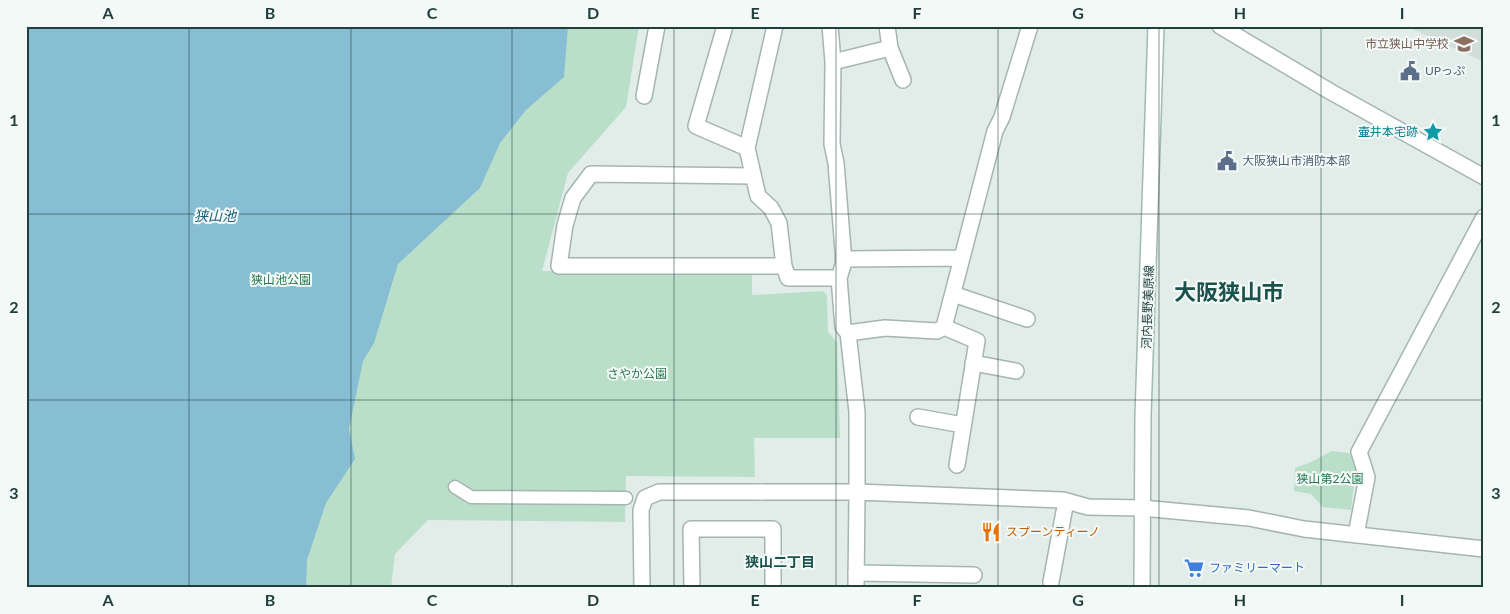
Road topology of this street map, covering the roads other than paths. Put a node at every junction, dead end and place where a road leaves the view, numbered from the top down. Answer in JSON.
{"nodes":[{"id":1,"x":657,"y":26,"type":"edge"},
{"id":2,"x":725,"y":26,"type":"edge"},
{"id":3,"x":887,"y":26,"type":"edge"},
{"id":4,"x":1030,"y":26,"type":"edge"},
{"id":5,"x":1156,"y":26,"type":"edge"},
{"id":6,"x":1220,"y":26,"type":"edge"},
{"id":7,"x":776,"y":27,"type":"edge"},
{"id":8,"x":830,"y":28,"type":"edge"},
{"id":9,"x":890,"y":48,"type":"junction"},
{"id":10,"x":833,"y":62,"type":"junction"},
{"id":11,"x":903,"y":80,"type":"dead end"},
{"id":12,"x":644,"y":96,"type":"dead end"},
{"id":13,"x":747,"y":148,"type":"junction"},
{"id":14,"x":753,"y":176,"type":"junction"},
{"id":15,"x":1484,"y":176,"type":"edge"},
{"id":16,"x":1484,"y":217,"type":"edge"},
{"id":17,"x":961,"y":258,"type":"junction"},
{"id":18,"x":843,"y":259,"type":"junction"},
{"id":19,"x":784,"y":266,"type":"junction"},
{"id":20,"x":839,"y":278,"type":"junction"},
{"id":21,"x":953,"y":294,"type":"junction"},
{"id":22,"x":1027,"y":319,"type":"dead end"},
{"id":23,"x":944,"y":327,"type":"junction"},
{"id":24,"x":848,"y":333,"type":"junction"},
{"id":25,"x":973,"y":363,"type":"junction"},
{"id":26,"x":1016,"y":371,"type":"dead end"},
{"id":27,"x":918,"y":417,"type":"dead end"},
{"id":28,"x":963,"y":425,"type":"junction"},
{"id":29,"x":957,"y":464,"type":"dead end"},
{"id":30,"x":455,"y":486,"type":"dead end"},
{"id":31,"x":857,"y":492,"type":"junction"},
{"id":32,"x":626,"y":498,"type":"dead end"},
{"id":33,"x":1066,"y":501,"type":"junction"},
{"id":34,"x":1142,"y":508,"type":"junction"},
{"id":35,"x":1356,"y":534,"type":"junction"},
{"id":36,"x":1484,"y":549,"type":"edge"},
{"id":37,"x":974,"y":575,"type":"dead end"},
{"id":38,"x":856,"y":580,"type":"edge"},
{"id":39,"x":1051,"y":582,"type":"dead end"},
{"id":40,"x":642,"y":588,"type":"edge"},
{"id":41,"x":692,"y":588,"type":"edge"},
{"id":42,"x":773,"y":588,"type":"edge"},
{"id":43,"x":1142,"y":588,"type":"edge"}],
"edges":[{"from":1,"to":12,"type":"street"},
{"from":2,"to":13,"type":"street"},
{"from":3,"to":9,"type":"street"},
{"from":4,"to":17,"type":"street"},
{"from":5,"to":34,"type":"street","name":"河内長野美原線"},
{"from":6,"to":15,"type":"street"},
{"from":7,"to":13,"type":"street"},
{"from":8,"to":10,"type":"street"},
{"from":9,"to":10,"type":"street"},
{"from":9,"to":11,"type":"street"},
{"from":10,"to":18,"type":"street"},
{"from":13,"to":14,"type":"street"},
{"from":14,"to":19,"type":"street"},
{"from":14,"to":19,"type":"street"},
{"from":16,"to":35,"type":"street"},
{"from":17,"to":18,"type":"street"},
{"from":17,"to":21,"type":"street"},
{"from":18,"to":20,"type":"street"},
{"from":19,"to":20,"type":"street"},
{"from":20,"to":24,"type":"street"},
{"from":21,"to":22,"type":"street"},
{"from":21,"to":23,"type":"street"},
{"from":23,"to":24,"type":"street"},
{"from":23,"to":25,"type":"street"},
{"from":24,"to":31,"type":"street"},
{"from":25,"to":26,"type":"street"},
{"from":25,"to":28,"type":"street"},
{"from":27,"to":28,"type":"street"},
{"from":28,"to":29,"type":"street"},
{"from":30,"to":32,"type":"street"},
{"from":31,"to":33,"type":"street"},
{"from":31,"to":38,"type":"street"},
{"from":31,"to":40,"type":"street"},
{"from":33,"to":34,"type":"street"},
{"from":33,"to":39,"type":"street"},
{"from":34,"to":35,"type":"street"},
{"from":34,"to":43,"type":"street","name":"河内長野美原線"},
{"from":35,"to":36,"type":"street"},
{"from":37,"to":38,"type":"street"},
{"from":41,"to":42,"type":"street"}]}
